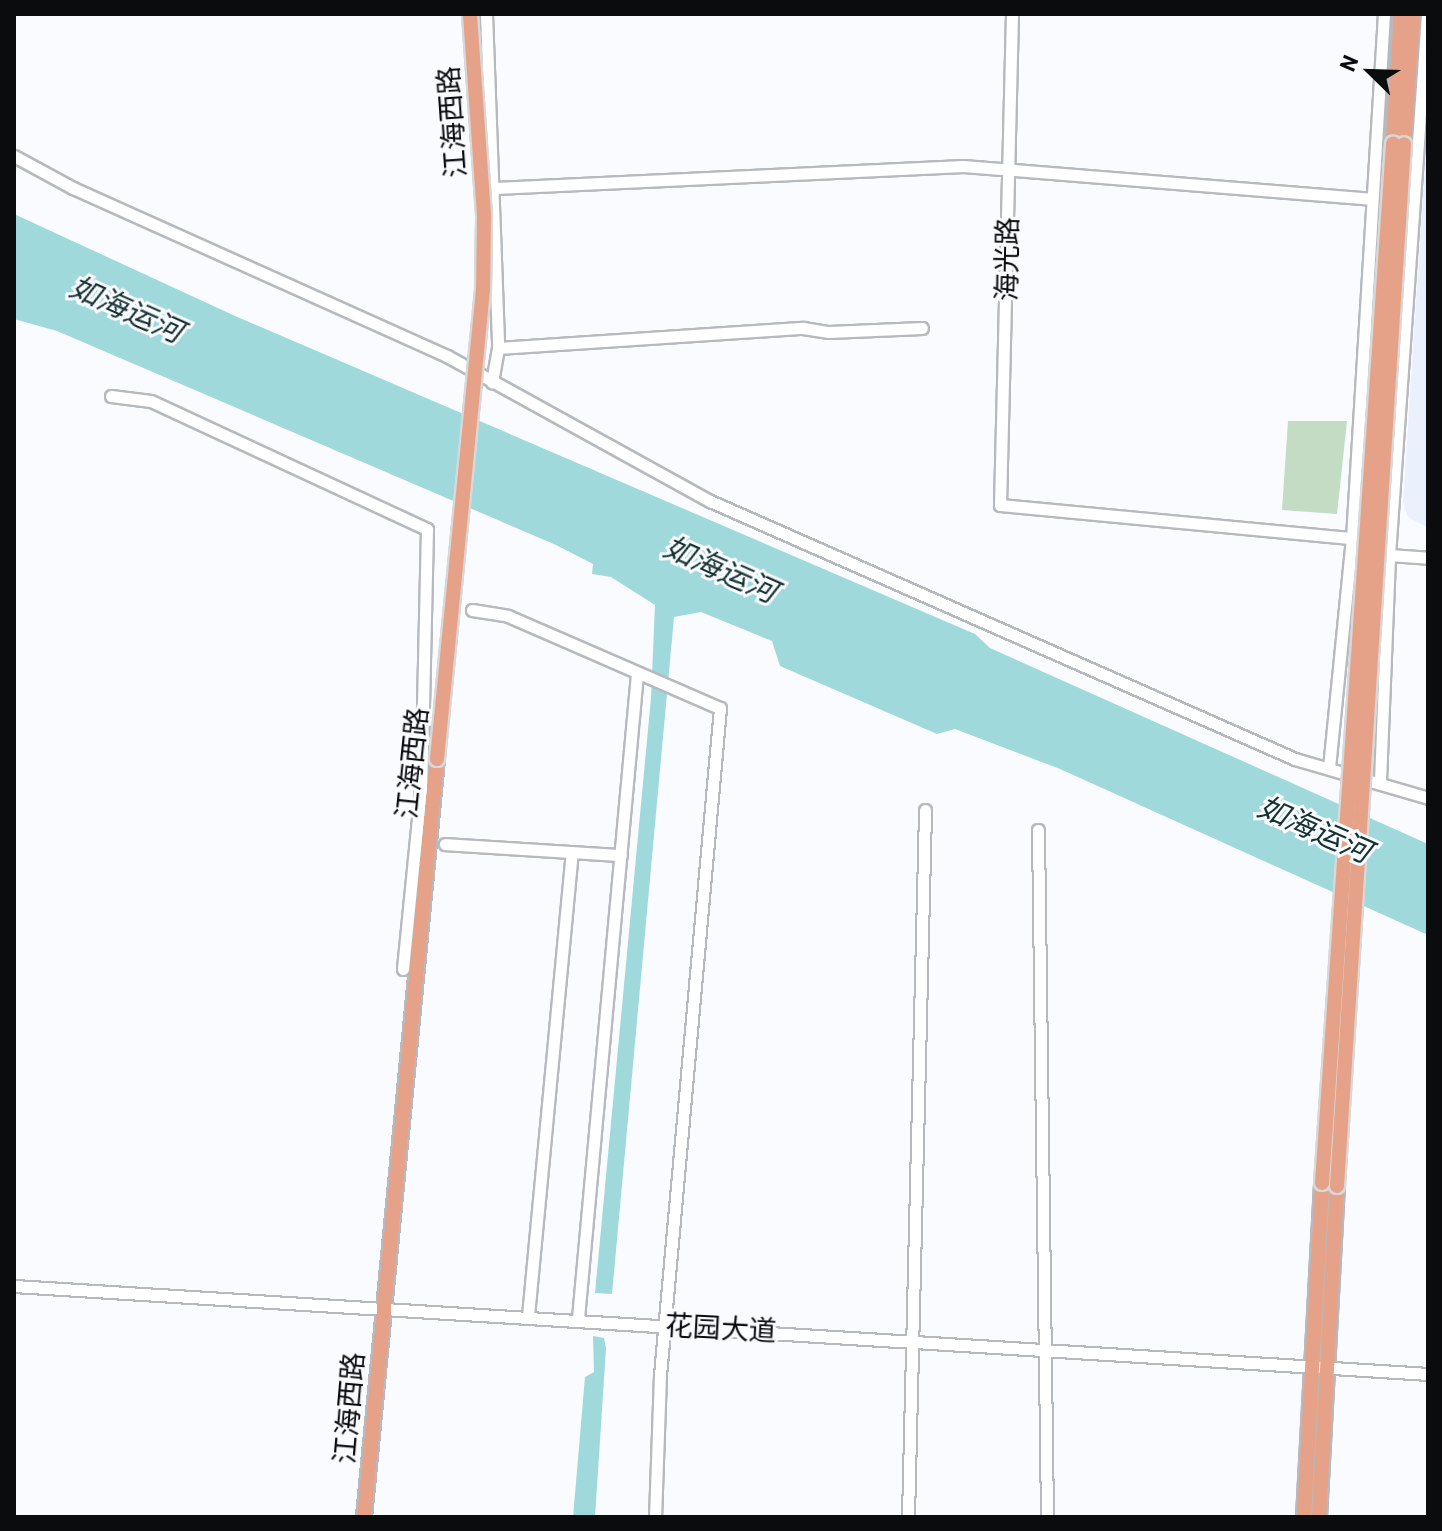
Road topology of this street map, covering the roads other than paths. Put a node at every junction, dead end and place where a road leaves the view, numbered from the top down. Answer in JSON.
{"nodes":[{"id":1,"x":470,"y":14,"type":"edge"},
{"id":2,"x":486,"y":14,"type":"edge"},
{"id":3,"x":1012,"y":14,"type":"edge"},
{"id":4,"x":1384,"y":14,"type":"edge"},
{"id":5,"x":1401,"y":14,"type":"edge"},
{"id":6,"x":1413,"y":14,"type":"edge"},
{"id":7,"x":1427,"y":14,"type":"edge"},
{"id":8,"x":1398,"y":143,"type":"junction"},
{"id":9,"x":14,"y":156,"type":"edge"},
{"id":10,"x":1008,"y":169,"type":"junction"},
{"id":11,"x":495,"y":188,"type":"junction"},
{"id":12,"x":1371,"y":199,"type":"junction"},
{"id":13,"x":922,"y":328,"type":"dead end"},
{"id":14,"x":498,"y":348,"type":"junction"},
{"id":15,"x":492,"y":382,"type":"junction"},
{"id":16,"x":111,"y":396,"type":"dead end"},
{"id":17,"x":1352,"y":538,"type":"junction"},
{"id":18,"x":1389,"y":555,"type":"junction"},
{"id":19,"x":1428,"y":558,"type":"edge"},
{"id":20,"x":472,"y":610,"type":"dead end"},
{"id":21,"x":642,"y":675,"type":"junction"},
{"id":22,"x":1329,"y":768,"type":"junction"},
{"id":23,"x":1380,"y":781,"type":"junction"},
{"id":24,"x":1428,"y":798,"type":"edge"},
{"id":25,"x":925,"y":810,"type":"dead end"},
{"id":26,"x":1038,"y":830,"type":"dead end"},
{"id":27,"x":445,"y":844,"type":"dead end"},
{"id":28,"x":572,"y":852,"type":"junction"},
{"id":29,"x":621,"y":855,"type":"junction"},
{"id":30,"x":403,"y":969,"type":"dead end"},
{"id":31,"x":14,"y":1286,"type":"edge"},
{"id":32,"x":384,"y":1309,"type":"junction"},
{"id":33,"x":528,"y":1316,"type":"junction"},
{"id":34,"x":578,"y":1318,"type":"junction"},
{"id":35,"x":664,"y":1324,"type":"junction"},
{"id":36,"x":915,"y":1338,"type":"junction"},
{"id":37,"x":1046,"y":1348,"type":"junction"},
{"id":38,"x":1322,"y":1365,"type":"junction"},
{"id":39,"x":1428,"y":1374,"type":"edge"},
{"id":40,"x":364,"y":1517,"type":"edge"},
{"id":41,"x":655,"y":1517,"type":"edge"},
{"id":42,"x":908,"y":1517,"type":"edge"},
{"id":43,"x":1047,"y":1517,"type":"edge"},
{"id":44,"x":1304,"y":1517,"type":"edge"},
{"id":45,"x":1319,"y":1517,"type":"edge"}],
"edges":[{"from":1,"to":32,"type":"main road","name":"江海西路","bridge":true},
{"from":2,"to":11,"type":"street"},
{"from":3,"to":10,"type":"street","name":"海光路"},
{"from":4,"to":12,"type":"street"},
{"from":5,"to":8,"type":"main road"},
{"from":6,"to":8,"type":"main road"},
{"from":7,"to":18,"type":"street"},
{"from":8,"to":38,"type":"main road","bridge":true},
{"from":9,"to":15,"type":"street"},
{"from":10,"to":11,"type":"street"},
{"from":10,"to":12,"type":"street"},
{"from":10,"to":17,"type":"street","name":"海光路"},
{"from":11,"to":14,"type":"street"},
{"from":12,"to":17,"type":"street"},
{"from":13,"to":14,"type":"street"},
{"from":14,"to":15,"type":"street"},
{"from":15,"to":22,"type":"street"},
{"from":16,"to":30,"type":"street"},
{"from":17,"to":18,"type":"street"},
{"from":17,"to":22,"type":"street"},
{"from":18,"to":19,"type":"street"},
{"from":18,"to":23,"type":"street"},
{"from":20,"to":21,"type":"street"},
{"from":21,"to":29,"type":"street"},
{"from":21,"to":35,"type":"street"},
{"from":22,"to":23,"type":"street"},
{"from":23,"to":24,"type":"street"},
{"from":25,"to":36,"type":"street"},
{"from":26,"to":37,"type":"street"},
{"from":27,"to":28,"type":"street"},
{"from":28,"to":29,"type":"street"},
{"from":28,"to":33,"type":"street"},
{"from":29,"to":34,"type":"street"},
{"from":31,"to":32,"type":"street","name":"花园大道"},
{"from":32,"to":33,"type":"street","name":"花园大道"},
{"from":32,"to":40,"type":"main road","name":"江海西路"},
{"from":33,"to":34,"type":"street","name":"花园大道"},
{"from":34,"to":35,"type":"street","name":"花园大道"},
{"from":35,"to":36,"type":"street","name":"花园大道"},
{"from":35,"to":41,"type":"street"},
{"from":36,"to":37,"type":"street","name":"花园大道"},
{"from":36,"to":42,"type":"street"},
{"from":37,"to":38,"type":"street","name":"花园大道"},
{"from":37,"to":43,"type":"street"},
{"from":38,"to":39,"type":"street","name":"花园大道"},
{"from":38,"to":44,"type":"main road"},
{"from":38,"to":45,"type":"main road"}]}
